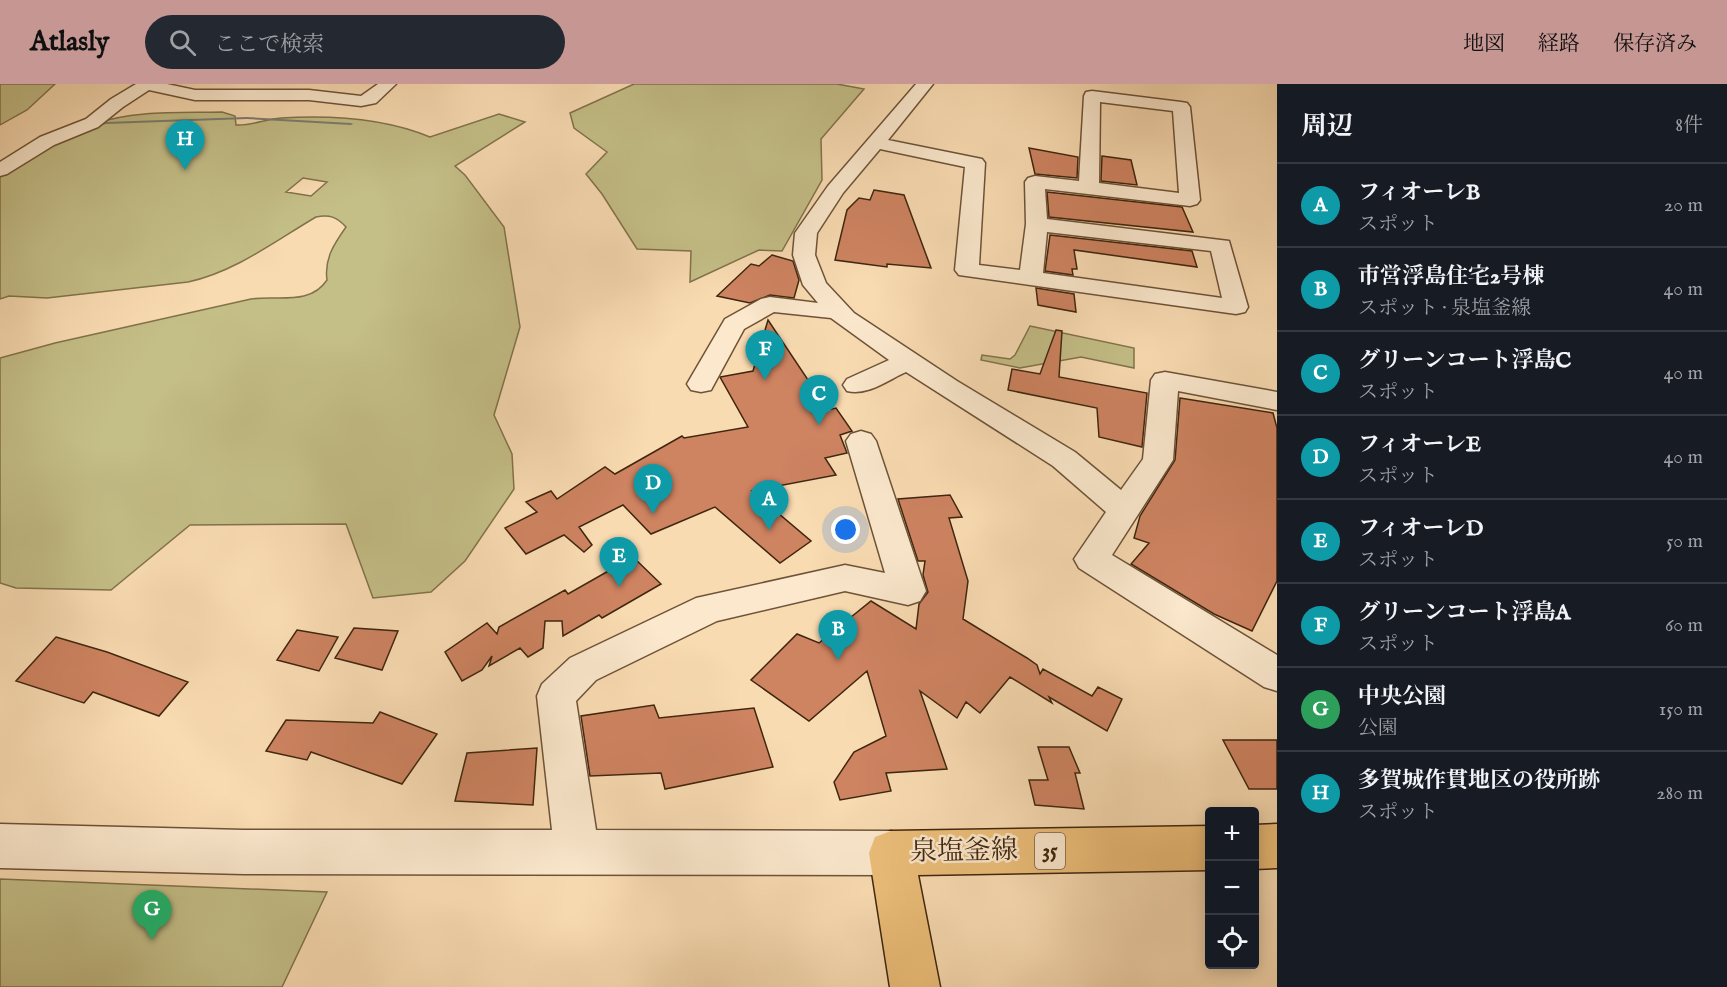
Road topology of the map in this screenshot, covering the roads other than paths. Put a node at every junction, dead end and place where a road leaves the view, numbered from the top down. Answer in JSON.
{"nodes":[{"id":1,"x":148,"y":84,"type":"edge"},
{"id":2,"x":388,"y":84,"type":"edge"},
{"id":3,"x":925,"y":84,"type":"edge"},
{"id":4,"x":877,"y":143,"type":"junction"},
{"id":5,"x":0,"y":170,"type":"edge"},
{"id":6,"x":1089,"y":188,"type":"junction"},
{"id":7,"x":1037,"y":225,"type":"junction"},
{"id":8,"x":1031,"y":279,"type":"junction"},
{"id":9,"x":837,"y":310,"type":"junction"},
{"id":10,"x":907,"y":361,"type":"junction"},
{"id":11,"x":701,"y":384,"type":"dead end"},
{"id":12,"x":857,"y":385,"type":"dead end"},
{"id":13,"x":1277,"y":401,"type":"edge"},
{"id":14,"x":861,"y":441,"type":"dead end"},
{"id":15,"x":1124,"y":510,"type":"junction"},
{"id":16,"x":1277,"y":675,"type":"edge"},
{"id":17,"x":0,"y":846,"type":"edge"},
{"id":18,"x":1277,"y":846,"type":"edge"},
{"id":19,"x":1259,"y":847,"type":"edge"},
{"id":20,"x":1205,"y":848,"type":"edge"},
{"id":21,"x":577,"y":852,"type":"junction"},
{"id":22,"x":891,"y":854,"type":"junction"},
{"id":23,"x":915,"y":987,"type":"edge"}],
"edges":[{"from":1,"to":2,"type":"street"},
{"from":1,"to":5,"type":"street"},
{"from":3,"to":4,"type":"street"},
{"from":4,"to":8,"type":"street"},
{"from":4,"to":9,"type":"street"},
{"from":6,"to":6,"type":"street"},
{"from":6,"to":7,"type":"street"},
{"from":7,"to":8,"type":"street"},
{"from":7,"to":8,"type":"street"},
{"from":9,"to":10,"type":"street"},
{"from":9,"to":11,"type":"street"},
{"from":10,"to":12,"type":"street"},
{"from":10,"to":15,"type":"street"},
{"from":13,"to":15,"type":"street"},
{"from":14,"to":21,"type":"street"},
{"from":15,"to":16,"type":"street"},
{"from":17,"to":21,"type":"street"},
{"from":18,"to":19,"type":"main road"},
{"from":20,"to":22,"type":"main road","name":"泉塩釜線","number":"35"},
{"from":21,"to":22,"type":"street"},
{"from":22,"to":23,"type":"main road","name":"泉塩釜線"}]}
